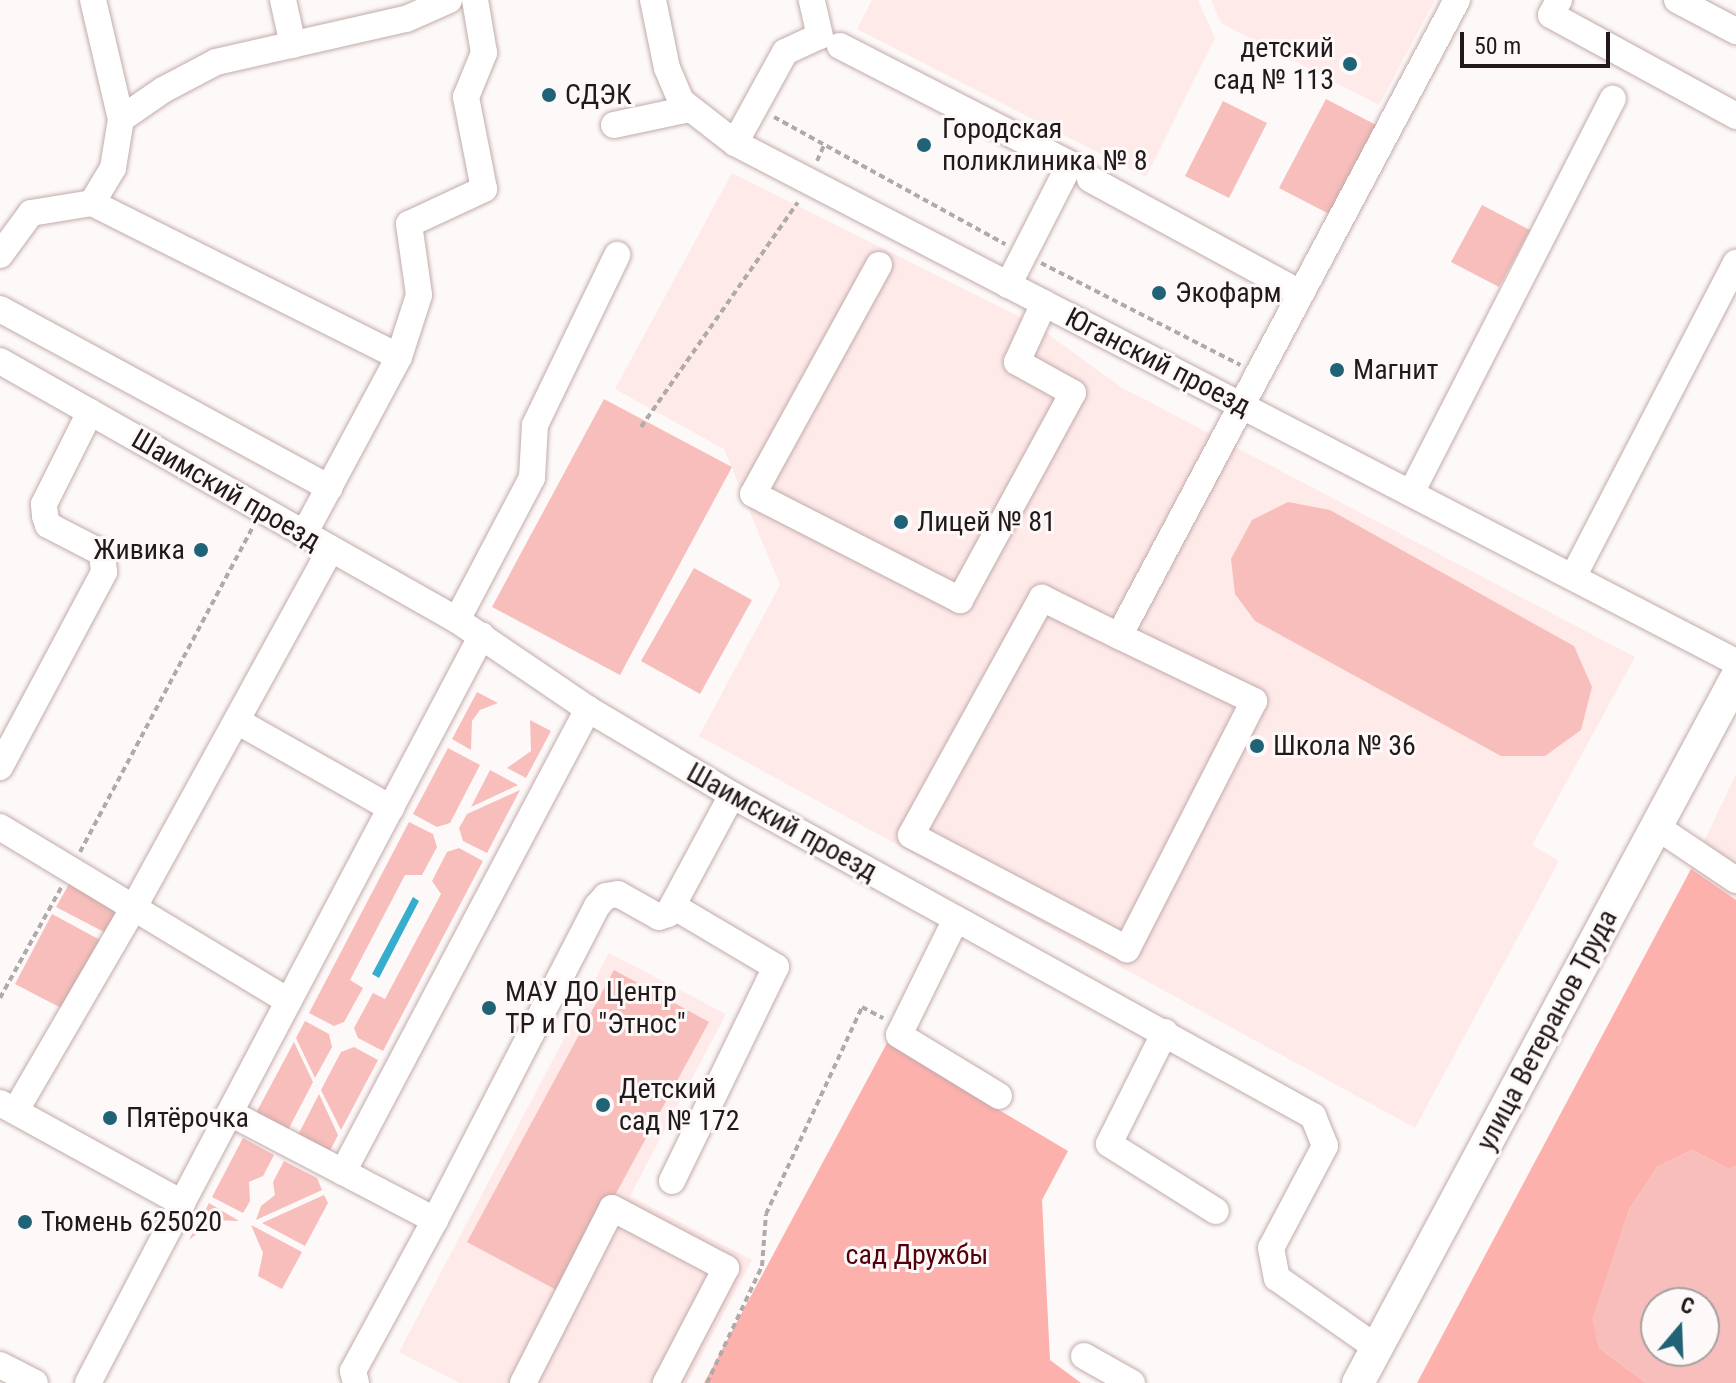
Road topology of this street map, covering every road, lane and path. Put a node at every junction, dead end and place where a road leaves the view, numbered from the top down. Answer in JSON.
{"nodes":[{"id":1,"x":93,"y":0,"type":"edge"},
{"id":2,"x":283,"y":0,"type":"edge"},
{"id":3,"x":449,"y":0,"type":"edge"},
{"id":4,"x":475,"y":0,"type":"edge"},
{"id":5,"x":653,"y":0,"type":"edge"},
{"id":6,"x":812,"y":0,"type":"edge"},
{"id":7,"x":1457,"y":0,"type":"edge"},
{"id":8,"x":1559,"y":0,"type":"edge"},
{"id":9,"x":1677,"y":0,"type":"edge"},
{"id":10,"x":1736,"y":31,"type":"edge"},
{"id":11,"x":293,"y":45,"type":"junction"},
{"id":12,"x":840,"y":46,"type":"dead end"},
{"id":13,"x":1613,"y":99,"type":"dead end"},
{"id":14,"x":689,"y":109,"type":"junction"},
{"id":15,"x":1736,"y":116,"type":"edge"},
{"id":16,"x":121,"y":119,"type":"junction"},
{"id":17,"x":614,"y":125,"type":"dead end"},
{"id":18,"x":735,"y":143,"type":"junction"},
{"id":19,"x":1090,"y":179,"type":"dead end"},
{"id":20,"x":92,"y":203,"type":"junction"},
{"id":21,"x":794,"y":210,"type":"dead end"},
{"id":22,"x":0,"y":255,"type":"edge"},
{"id":23,"x":617,"y":255,"type":"dead end"},
{"id":24,"x":1736,"y":263,"type":"edge"},
{"id":25,"x":879,"y":265,"type":"dead end"},
{"id":26,"x":1008,"y":285,"type":"junction"},
{"id":27,"x":1300,"y":293,"type":"junction"},
{"id":28,"x":1044,"y":303,"type":"junction"},
{"id":29,"x":0,"y":309,"type":"edge"},
{"id":30,"x":399,"y":357,"type":"junction"},
{"id":31,"x":0,"y":361,"type":"edge"},
{"id":32,"x":1240,"y":405,"type":"junction"},
{"id":33,"x":90,"y":412,"type":"junction"},
{"id":34,"x":641,"y":427,"type":"dead end"},
{"id":35,"x":329,"y":488,"type":"junction"},
{"id":36,"x":1411,"y":493,"type":"junction"},
{"id":37,"x":261,"y":509,"type":"junction"},
{"id":38,"x":304,"y":534,"type":"junction"},
{"id":39,"x":330,"y":550,"type":"junction"},
{"id":40,"x":1573,"y":577,"type":"junction"},
{"id":41,"x":457,"y":620,"type":"junction"},
{"id":42,"x":482,"y":635,"type":"junction"},
{"id":43,"x":1119,"y":636,"type":"junction"},
{"id":44,"x":1736,"y":662,"type":"edge"},
{"id":45,"x":1736,"y":678,"type":"edge"},
{"id":46,"x":588,"y":709,"type":"junction"},
{"id":47,"x":237,"y":721,"type":"junction"},
{"id":48,"x":0,"y":767,"type":"edge"},
{"id":49,"x":732,"y":795,"type":"junction"},
{"id":50,"x":391,"y":808,"type":"junction"},
{"id":51,"x":0,"y":827,"type":"edge"},
{"id":52,"x":1657,"y":827,"type":"junction"},
{"id":53,"x":71,"y":869,"type":"junction"},
{"id":54,"x":1736,"y":880,"type":"edge"},
{"id":55,"x":673,"y":906,"type":"junction"},
{"id":56,"x":134,"y":907,"type":"junction"},
{"id":57,"x":956,"y":919,"type":"junction"},
{"id":58,"x":0,"y":998,"type":"edge"},
{"id":59,"x":289,"y":1001,"type":"junction"},
{"id":60,"x":899,"y":1027,"type":"junction"},
{"id":61,"x":1165,"y":1032,"type":"junction"},
{"id":62,"x":999,"y":1096,"type":"dead end"},
{"id":63,"x":8,"y":1106,"type":"edge"},
{"id":64,"x":230,"y":1113,"type":"junction"},
{"id":65,"x":343,"y":1172,"type":"junction"},
{"id":66,"x":672,"y":1181,"type":"dead end"},
{"id":67,"x":182,"y":1203,"type":"junction"},
{"id":68,"x":1216,"y":1211,"type":"dead end"},
{"id":69,"x":435,"y":1220,"type":"junction"},
{"id":70,"x":1377,"y":1348,"type":"junction"},
{"id":71,"x":1084,"y":1356,"type":"dead end"},
{"id":72,"x":0,"y":1365,"type":"edge"},
{"id":73,"x":35,"y":1383,"type":"edge"},
{"id":74,"x":88,"y":1383,"type":"edge"},
{"id":75,"x":356,"y":1383,"type":"edge"},
{"id":76,"x":523,"y":1383,"type":"edge"},
{"id":77,"x":666,"y":1383,"type":"edge"},
{"id":78,"x":707,"y":1383,"type":"edge"},
{"id":79,"x":1132,"y":1383,"type":"edge"},
{"id":80,"x":1358,"y":1383,"type":"edge"}],
"edges":[{"from":1,"to":16,"type":"street"},
{"from":2,"to":11,"type":"street"},
{"from":3,"to":11,"type":"street"},
{"from":4,"to":30,"type":"street"},
{"from":5,"to":14,"type":"street","name":"Юганский проезд"},
{"from":6,"to":18,"type":"street"},
{"from":7,"to":27,"type":"street"},
{"from":8,"to":15,"type":"street"},
{"from":9,"to":10,"type":"street"},
{"from":11,"to":16,"type":"street"},
{"from":12,"to":26,"type":"street"},
{"from":13,"to":36,"type":"street"},
{"from":14,"to":17,"type":"street"},
{"from":14,"to":18,"type":"street","name":"Юганский проезд"},
{"from":16,"to":20,"type":"street"},
{"from":18,"to":26,"type":"street","name":"Юганский проезд"},
{"from":19,"to":27,"type":"street"},
{"from":20,"to":22,"type":"street"},
{"from":20,"to":30,"type":"street"},
{"from":21,"to":34,"type":"path"},
{"from":23,"to":41,"type":"street"},
{"from":24,"to":40,"type":"street"},
{"from":25,"to":28,"type":"street"},
{"from":26,"to":28,"type":"street","name":"Юганский проезд"},
{"from":27,"to":32,"type":"street"},
{"from":28,"to":32,"type":"street","name":"Юганский проезд"},
{"from":29,"to":35,"type":"street"},
{"from":30,"to":35,"type":"street"},
{"from":31,"to":33,"type":"street","name":"Шаимский проезд"},
{"from":32,"to":36,"type":"street","name":"Юганский проезд"},
{"from":32,"to":43,"type":"street"},
{"from":33,"to":37,"type":"street","name":"Шаимский проезд"},
{"from":33,"to":48,"type":"street"},
{"from":35,"to":38,"type":"street"},
{"from":36,"to":40,"type":"street","name":"Юганский проезд"},
{"from":37,"to":38,"type":"street","name":"Шаимский проезд"},
{"from":37,"to":53,"type":"path"},
{"from":38,"to":39,"type":"street","name":"Шаимский проезд"},
{"from":39,"to":41,"type":"street","name":"Шаимский проезд"},
{"from":39,"to":47,"type":"street"},
{"from":40,"to":44,"type":"street","name":"Юганский проезд"},
{"from":41,"to":42,"type":"street","name":"Шаимский проезд"},
{"from":42,"to":46,"type":"street","name":"Шаимский проезд"},
{"from":42,"to":50,"type":"street"},
{"from":43,"to":43,"type":"street"},
{"from":45,"to":52,"type":"main road","name":"улица Ветеранов Труда"},
{"from":46,"to":49,"type":"street","name":"Шаимский проезд"},
{"from":46,"to":65,"type":"street"},
{"from":47,"to":50,"type":"street"},
{"from":47,"to":56,"type":"street"},
{"from":49,"to":55,"type":"street"},
{"from":49,"to":57,"type":"street","name":"Шаимский проезд"},
{"from":50,"to":59,"type":"street"},
{"from":51,"to":53,"type":"street"},
{"from":52,"to":54,"type":"street"},
{"from":52,"to":70,"type":"main road","name":"улица Ветеранов Труда"},
{"from":53,"to":56,"type":"street"},
{"from":53,"to":58,"type":"path"},
{"from":55,"to":66,"type":"street"},
{"from":55,"to":69,"type":"street"},
{"from":56,"to":59,"type":"street"},
{"from":56,"to":63,"type":"street"},
{"from":57,"to":60,"type":"street"},
{"from":57,"to":61,"type":"street","name":"Шаимский проезд"},
{"from":59,"to":64,"type":"street"},
{"from":60,"to":62,"type":"street"},
{"from":60,"to":78,"type":"path"},
{"from":61,"to":68,"type":"street"},
{"from":61,"to":70,"type":"street","name":"Шаимский проезд"},
{"from":63,"to":67,"type":"street"},
{"from":64,"to":65,"type":"street"},
{"from":64,"to":67,"type":"street"},
{"from":65,"to":69,"type":"street"},
{"from":67,"to":74,"type":"street"},
{"from":69,"to":75,"type":"street"},
{"from":70,"to":80,"type":"main road","name":"улица Ветеранов Труда"},
{"from":71,"to":79,"type":"street"},
{"from":72,"to":73,"type":"street"},
{"from":76,"to":77,"type":"street"}]}
